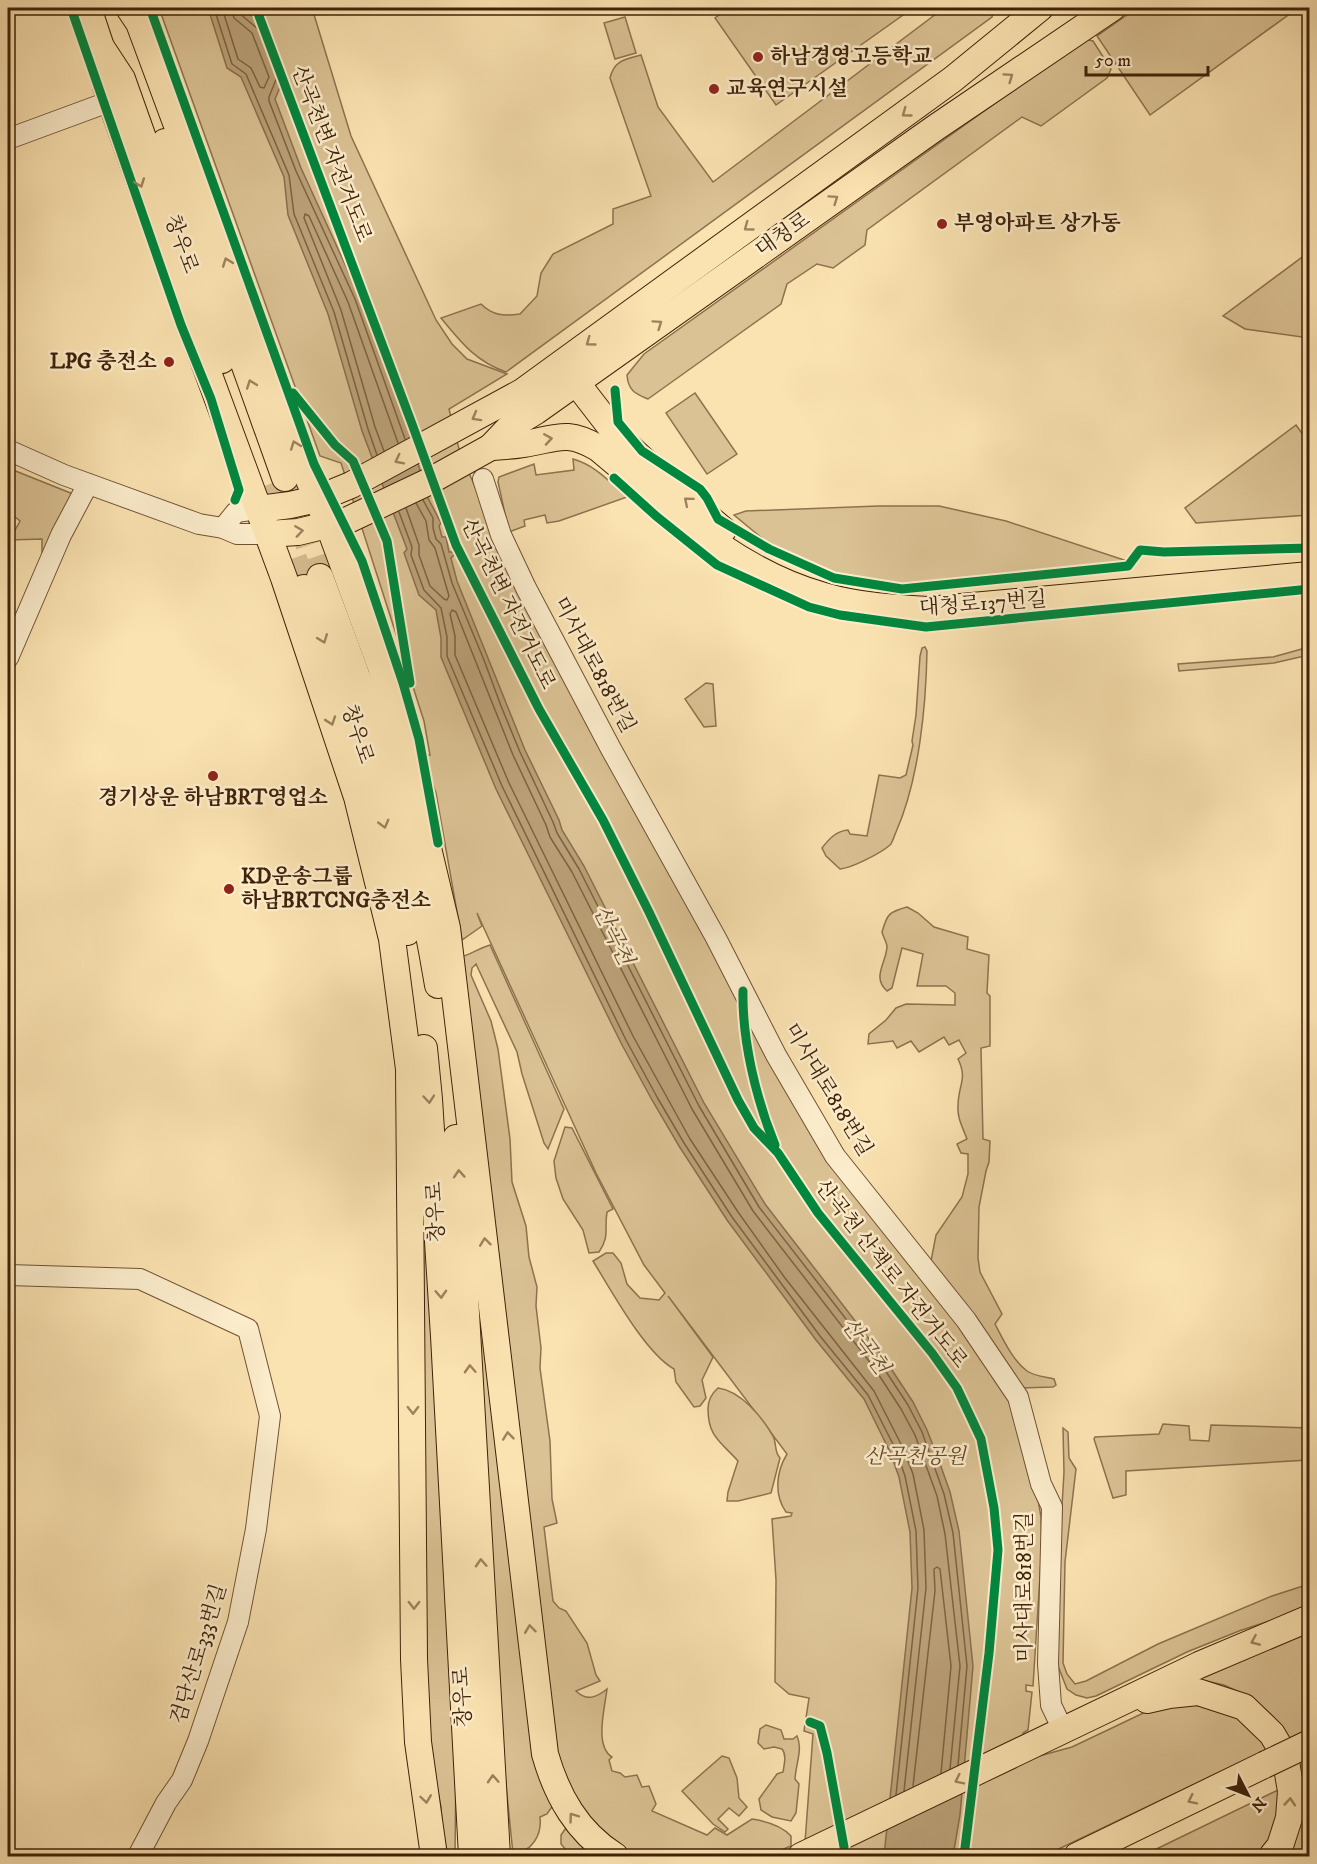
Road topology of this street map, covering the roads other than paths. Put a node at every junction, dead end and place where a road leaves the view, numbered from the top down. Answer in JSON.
{"nodes":[{"id":1,"x":88,"y":8,"type":"edge"},
{"id":2,"x":118,"y":8,"type":"edge"},
{"id":3,"x":129,"y":8,"type":"edge"},
{"id":4,"x":1039,"y":8,"type":"edge"},
{"id":5,"x":1112,"y":8,"type":"edge"},
{"id":6,"x":1063,"y":39,"type":"junction"},
{"id":7,"x":101,"y":47,"type":"junction"},
{"id":8,"x":111,"y":101,"type":"junction"},
{"id":9,"x":8,"y":139,"type":"edge"},
{"id":10,"x":568,"y":373,"type":"junction"},
{"id":11,"x":491,"y":447,"type":"junction"},
{"id":12,"x":8,"y":450,"type":"edge"},
{"id":13,"x":483,"y":479,"type":"dead end"},
{"id":14,"x":88,"y":484,"type":"junction"},
{"id":15,"x":270,"y":491,"type":"junction"},
{"id":16,"x":317,"y":499,"type":"junction"},
{"id":17,"x":329,"y":526,"type":"junction"},
{"id":18,"x":223,"y":528,"type":"junction"},
{"id":19,"x":268,"y":534,"type":"junction"},
{"id":20,"x":1310,"y":558,"type":"edge"},
{"id":21,"x":1310,"y":575,"type":"edge"},
{"id":22,"x":311,"y":581,"type":"tunnel mouth"},
{"id":23,"x":8,"y":658,"type":"edge"},
{"id":24,"x":8,"y":1275,"type":"edge"},
{"id":25,"x":1310,"y":1618,"type":"edge"},
{"id":26,"x":1103,"y":1711,"type":"junction"},
{"id":27,"x":1063,"y":1730,"type":"junction"},
{"id":28,"x":1310,"y":1743,"type":"edge"},
{"id":29,"x":1310,"y":1763,"type":"edge"},
{"id":30,"x":1268,"y":1773,"type":"junction"},
{"id":31,"x":484,"y":1848,"type":"edge"},
{"id":32,"x":809,"y":1853,"type":"edge"},
{"id":33,"x":138,"y":1857,"type":"edge"},
{"id":34,"x":434,"y":1857,"type":"edge"},
{"id":35,"x":615,"y":1857,"type":"edge"},
{"id":36,"x":1077,"y":1857,"type":"edge"},
{"id":37,"x":1117,"y":1857,"type":"edge"},
{"id":38,"x":1272,"y":1857,"type":"edge"}],
"edges":[{"from":1,"to":7,"type":"main road","name":"창우로"},
{"from":15,"to":2,"type":"main road","name":"창우로","one_way":true},
{"from":16,"to":3,"type":"main road","one_way":true},
{"from":4,"to":6,"type":"main road"},
{"from":4,"to":10,"type":"main road","name":"대청로","one_way":true},
{"from":5,"to":6,"type":"main road","name":"대청로"},
{"from":10,"to":6,"type":"main road","name":"대청로","one_way":true},
{"from":7,"to":8,"type":"main road"},
{"from":7,"to":15,"type":"main road","name":"창우로"},
{"from":8,"to":9,"type":"street"},
{"from":8,"to":15,"type":"main road","one_way":true},
{"from":10,"to":11,"type":"main road","name":"대청로"},
{"from":10,"to":16,"type":"main road","name":"대청로","one_way":true},
{"from":20,"to":10,"type":"main road","name":"대청로137번길","one_way":true},
{"from":11,"to":17,"type":"main road","name":"대청로"},
{"from":11,"to":21,"type":"main road","name":"대청로137번길","one_way":true},
{"from":12,"to":14,"type":"street"},
{"from":13,"to":27,"type":"street","name":"미사대로818번길"},
{"from":14,"to":18,"type":"street"},
{"from":14,"to":23,"type":"street"},
{"from":15,"to":16,"type":"main road","name":"대청로"},
{"from":15,"to":18,"type":"street"},
{"from":15,"to":19,"type":"main road"},
{"from":16,"to":17,"type":"main road"},
{"from":19,"to":17,"type":"main road","name":"대청로","one_way":true},
{"from":35,"to":17,"type":"main road","one_way":true},
{"from":18,"to":19,"type":"street"},
{"from":19,"to":34,"type":"main road","one_way":true},
{"from":22,"to":31,"type":"main road","name":"창우로"},
{"from":24,"to":33,"type":"street","name":"검단산로333번길"},
{"from":25,"to":26,"type":"main road","one_way":true},
{"from":26,"to":27,"type":"main road"},
{"from":38,"to":26,"type":"main road","one_way":true},
{"from":27,"to":32,"type":"main road","one_way":true},
{"from":28,"to":30,"type":"main road","bridge":true},
{"from":29,"to":30,"type":"main road"},
{"from":30,"to":36,"type":"main road","one_way":true},
{"from":30,"to":37,"type":"main road"}]}
